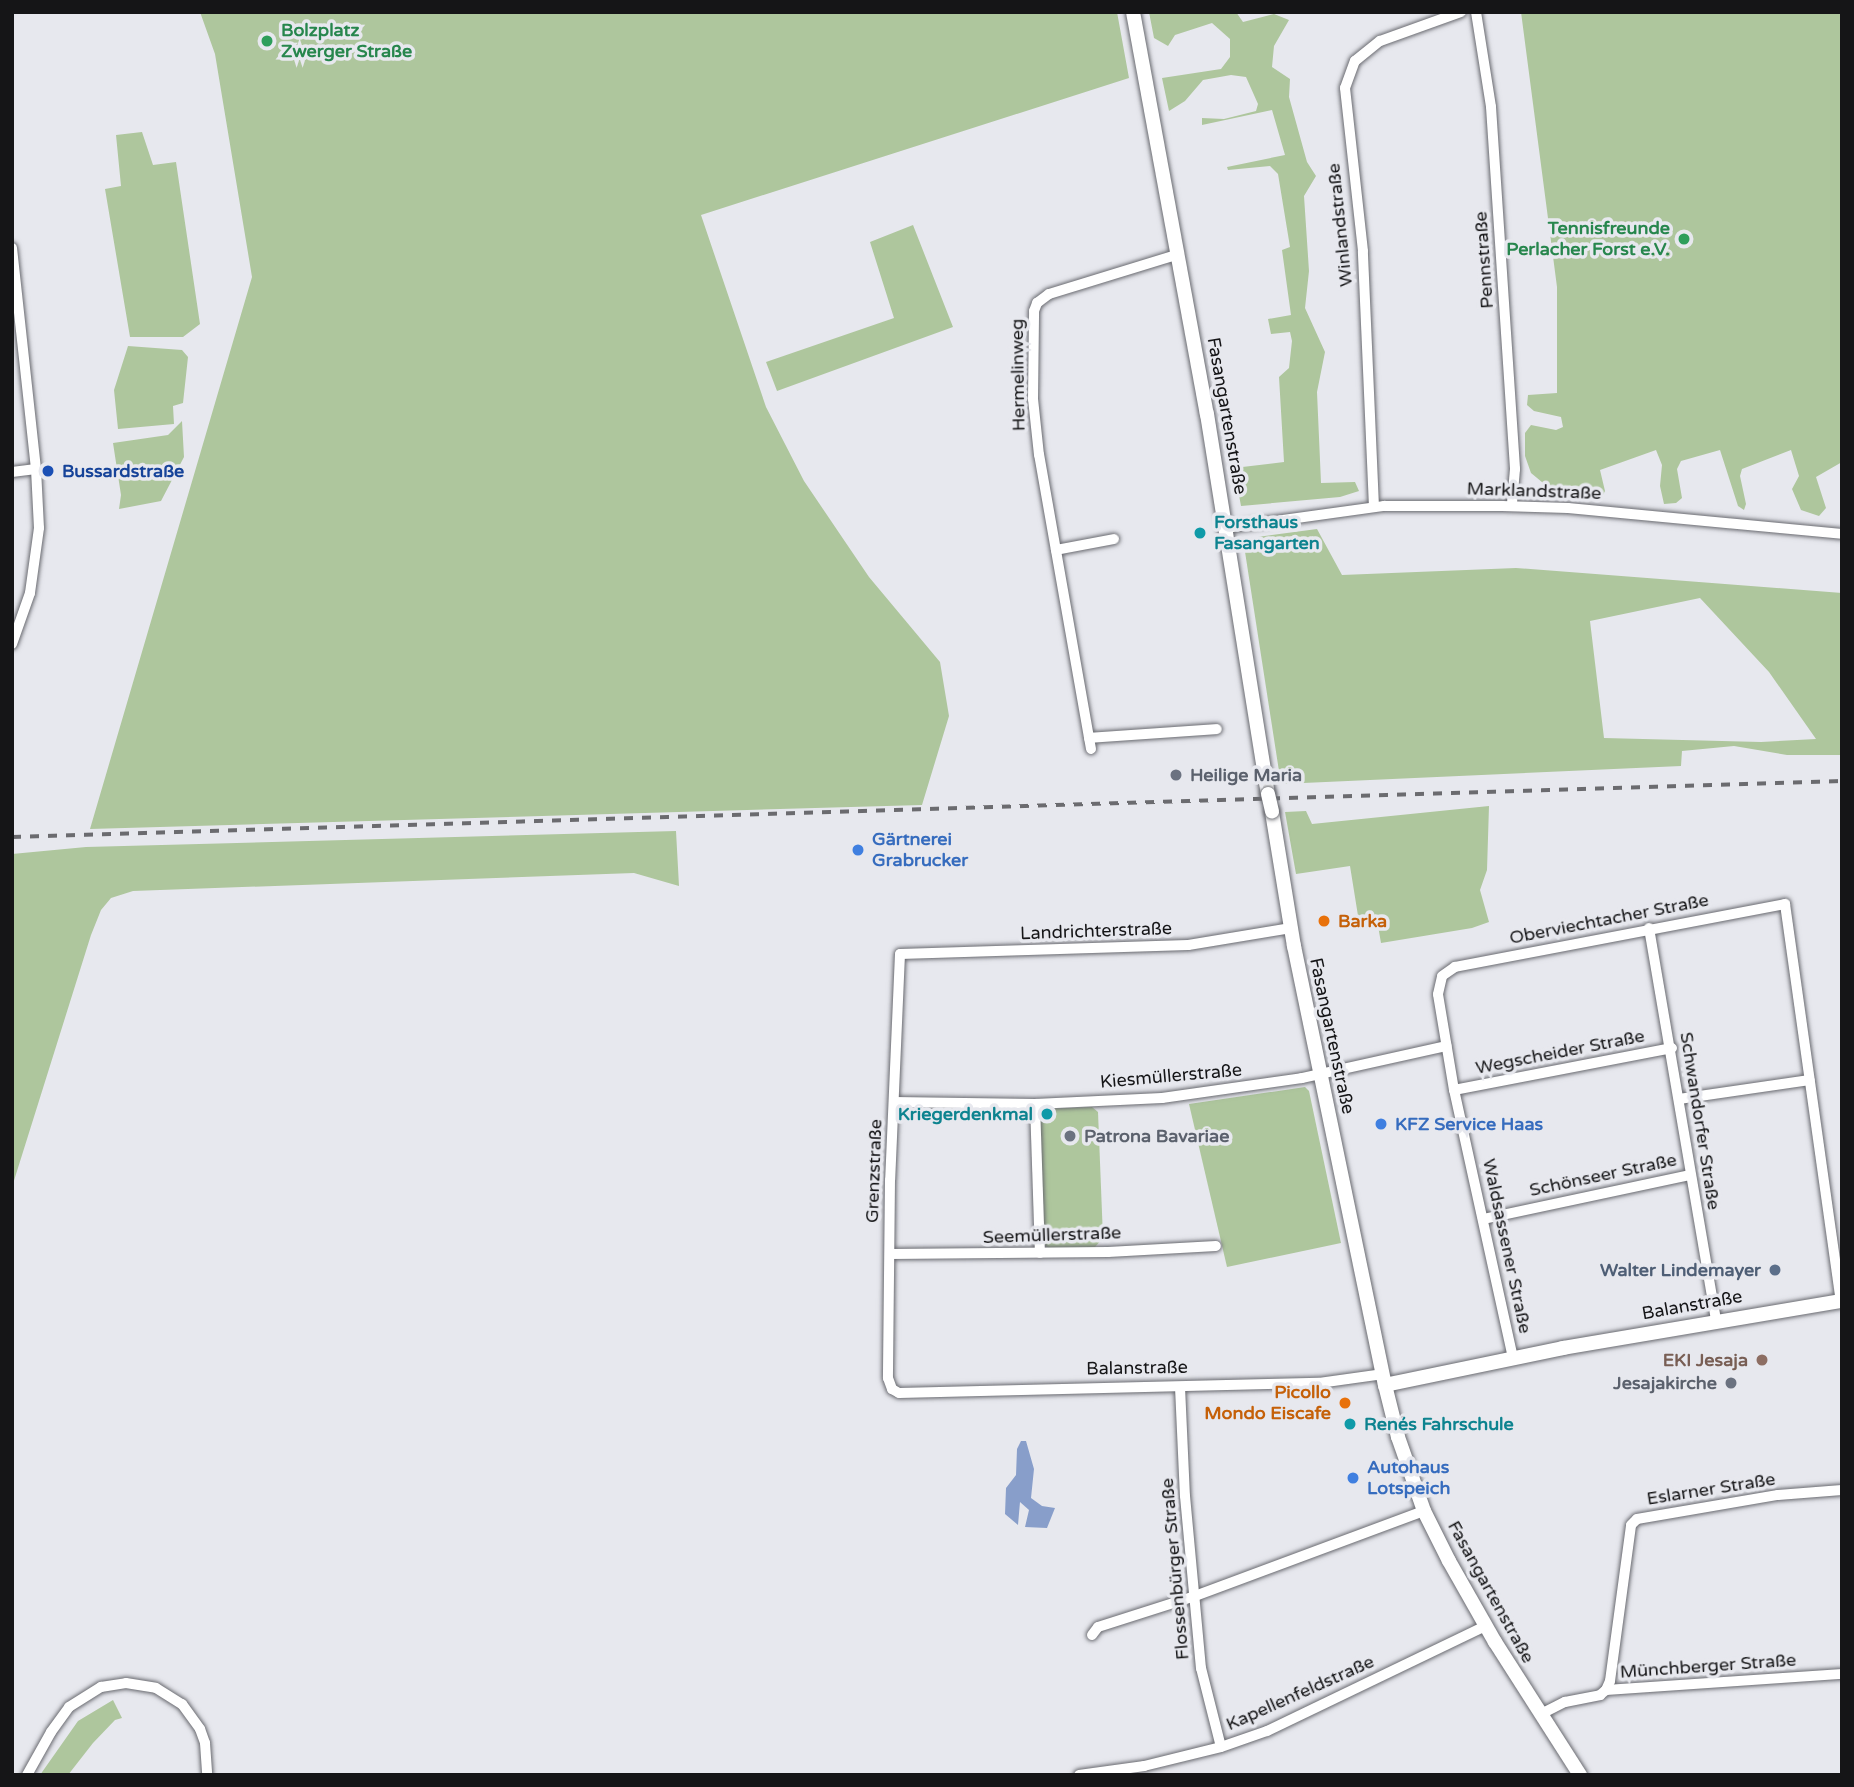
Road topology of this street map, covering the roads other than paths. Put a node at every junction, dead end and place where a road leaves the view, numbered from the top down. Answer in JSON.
{"nodes":[{"id":1,"x":1133,"y":12,"type":"edge"},
{"id":2,"x":1461,"y":12,"type":"edge"},
{"id":3,"x":1476,"y":12,"type":"edge"},
{"id":4,"x":12,"y":248,"type":"edge"},
{"id":5,"x":1176,"y":255,"type":"junction"},
{"id":6,"x":36,"y":469,"type":"junction"},
{"id":7,"x":12,"y":472,"type":"edge"},
{"id":8,"x":1512,"y":506,"type":"junction"},
{"id":9,"x":1374,"y":507,"type":"junction"},
{"id":10,"x":1225,"y":528,"type":"junction"},
{"id":11,"x":1842,"y":534,"type":"edge"},
{"id":12,"x":1114,"y":539,"type":"dead end"},
{"id":13,"x":1056,"y":550,"type":"junction"},
{"id":14,"x":12,"y":644,"type":"edge"},
{"id":15,"x":1217,"y":729,"type":"dead end"},
{"id":16,"x":1291,"y":928,"type":"junction"},
{"id":17,"x":1649,"y":928,"type":"junction"},
{"id":18,"x":900,"y":954,"type":"joint"},
{"id":19,"x":1442,"y":976,"type":"joint"},
{"id":20,"x":1446,"y":1045,"type":"junction"},
{"id":21,"x":1672,"y":1048,"type":"junction"},
{"id":22,"x":1320,"y":1073,"type":"junction"},
{"id":23,"x":1810,"y":1080,"type":"junction"},
{"id":24,"x":1454,"y":1090,"type":"junction"},
{"id":25,"x":1679,"y":1099,"type":"junction"},
{"id":26,"x":894,"y":1102,"type":"junction"},
{"id":27,"x":1035,"y":1104,"type":"junction"},
{"id":28,"x":1690,"y":1175,"type":"junction"},
{"id":29,"x":1483,"y":1219,"type":"junction"},
{"id":30,"x":1216,"y":1246,"type":"dead end"},
{"id":31,"x":1040,"y":1253,"type":"junction"},
{"id":32,"x":890,"y":1254,"type":"junction"},
{"id":33,"x":1841,"y":1301,"type":"edge"},
{"id":34,"x":1716,"y":1320,"type":"junction"},
{"id":35,"x":1513,"y":1358,"type":"junction"},
{"id":36,"x":1384,"y":1380,"type":"junction"},
{"id":37,"x":1180,"y":1387,"type":"junction"},
{"id":38,"x":892,"y":1389,"type":"joint"},
{"id":39,"x":1842,"y":1490,"type":"edge"},
{"id":40,"x":1424,"y":1511,"type":"junction"},
{"id":41,"x":1195,"y":1596,"type":"junction"},
{"id":42,"x":1485,"y":1626,"type":"junction"},
{"id":43,"x":1092,"y":1635,"type":"dead end"},
{"id":44,"x":1842,"y":1674,"type":"edge"},
{"id":45,"x":1606,"y":1690,"type":"junction"},
{"id":46,"x":1541,"y":1714,"type":"junction"},
{"id":47,"x":1221,"y":1746,"type":"junction"},
{"id":48,"x":27,"y":1775,"type":"edge"},
{"id":49,"x":207,"y":1775,"type":"edge"},
{"id":50,"x":1079,"y":1775,"type":"edge"},
{"id":51,"x":1580,"y":1775,"type":"edge"}],
"edges":[{"from":1,"to":5,"type":"street","name":"Fasangartenstraße"},
{"from":2,"to":9,"type":"street","name":"Winlandstraße"},
{"from":3,"to":8,"type":"street","name":"Pennstraße"},
{"from":4,"to":6,"type":"street"},
{"from":5,"to":10,"type":"street","name":"Fasangartenstraße"},
{"from":5,"to":13,"type":"street","name":"Hermelinweg"},
{"from":6,"to":7,"type":"street"},
{"from":6,"to":14,"type":"street"},
{"from":8,"to":9,"type":"street","name":"Marklandstraße"},
{"from":8,"to":11,"type":"street","name":"Marklandstraße"},
{"from":9,"to":10,"type":"street","name":"Marklandstraße"},
{"from":10,"to":16,"type":"street","name":"Fasangartenstraße","bridge":true},
{"from":12,"to":13,"type":"street"},
{"from":13,"to":15,"type":"street","name":"Hermelinweg"},
{"from":16,"to":18,"type":"street","name":"Landrichterstraße"},
{"from":16,"to":22,"type":"street","name":"Fasangartenstraße"},
{"from":17,"to":19,"type":"street","name":"Oberviechtacher Straße"},
{"from":17,"to":21,"type":"street","name":"Schwandorfer Straße"},
{"from":17,"to":23,"type":"street","name":"Oberviechtacher Straße"},
{"from":18,"to":26,"type":"street","name":"Grenzstraße"},
{"from":19,"to":20,"type":"street","name":"Waldsassener Straße"},
{"from":20,"to":22,"type":"street","name":"Kiesmüllerstraße"},
{"from":20,"to":24,"type":"street","name":"Waldsassener Straße"},
{"from":21,"to":24,"type":"street","name":"Wegscheider Straße"},
{"from":21,"to":25,"type":"street","name":"Schwandorfer Straße"},
{"from":22,"to":27,"type":"street","name":"Kiesmüllerstraße"},
{"from":22,"to":36,"type":"street","name":"Fasangartenstraße"},
{"from":23,"to":25,"type":"street"},
{"from":23,"to":33,"type":"street"},
{"from":24,"to":29,"type":"street","name":"Waldsassener Straße"},
{"from":25,"to":28,"type":"street","name":"Schwandorfer Straße"},
{"from":26,"to":27,"type":"street","name":"Kiesmüllerstraße"},
{"from":26,"to":32,"type":"street","name":"Grenzstraße"},
{"from":27,"to":31,"type":"street"},
{"from":28,"to":29,"type":"street","name":"Schönseer Straße"},
{"from":28,"to":34,"type":"street","name":"Schwandorfer Straße"},
{"from":29,"to":35,"type":"street","name":"Waldsassener Straße"},
{"from":30,"to":31,"type":"street","name":"Seemüllerstraße"},
{"from":31,"to":32,"type":"street","name":"Seemüllerstraße"},
{"from":32,"to":38,"type":"street","name":"Grenzstraße"},
{"from":33,"to":34,"type":"street","name":"Balanstraße"},
{"from":34,"to":35,"type":"street","name":"Balanstraße"},
{"from":35,"to":36,"type":"street","name":"Balanstraße"},
{"from":36,"to":37,"type":"street","name":"Balanstraße"},
{"from":36,"to":40,"type":"street","name":"Fasangartenstraße"},
{"from":37,"to":38,"type":"street","name":"Balanstraße"},
{"from":37,"to":41,"type":"street","name":"Flossenbürger Straße"},
{"from":39,"to":45,"type":"street","name":"Eslarner Straße"},
{"from":40,"to":41,"type":"street"},
{"from":40,"to":42,"type":"street","name":"Fasangartenstraße"},
{"from":41,"to":43,"type":"street"},
{"from":41,"to":47,"type":"street","name":"Flossenbürger Straße"},
{"from":42,"to":46,"type":"street","name":"Fasangartenstraße"},
{"from":42,"to":47,"type":"street","name":"Kapellenfeldstraße"},
{"from":44,"to":45,"type":"street","name":"Münchberger Straße"},
{"from":45,"to":46,"type":"street","name":"Münchberger Straße"},
{"from":46,"to":51,"type":"street","name":"Fasangartenstraße"},
{"from":47,"to":50,"type":"street","name":"Kapellenfeldstraße"},
{"from":48,"to":49,"type":"street"}]}
